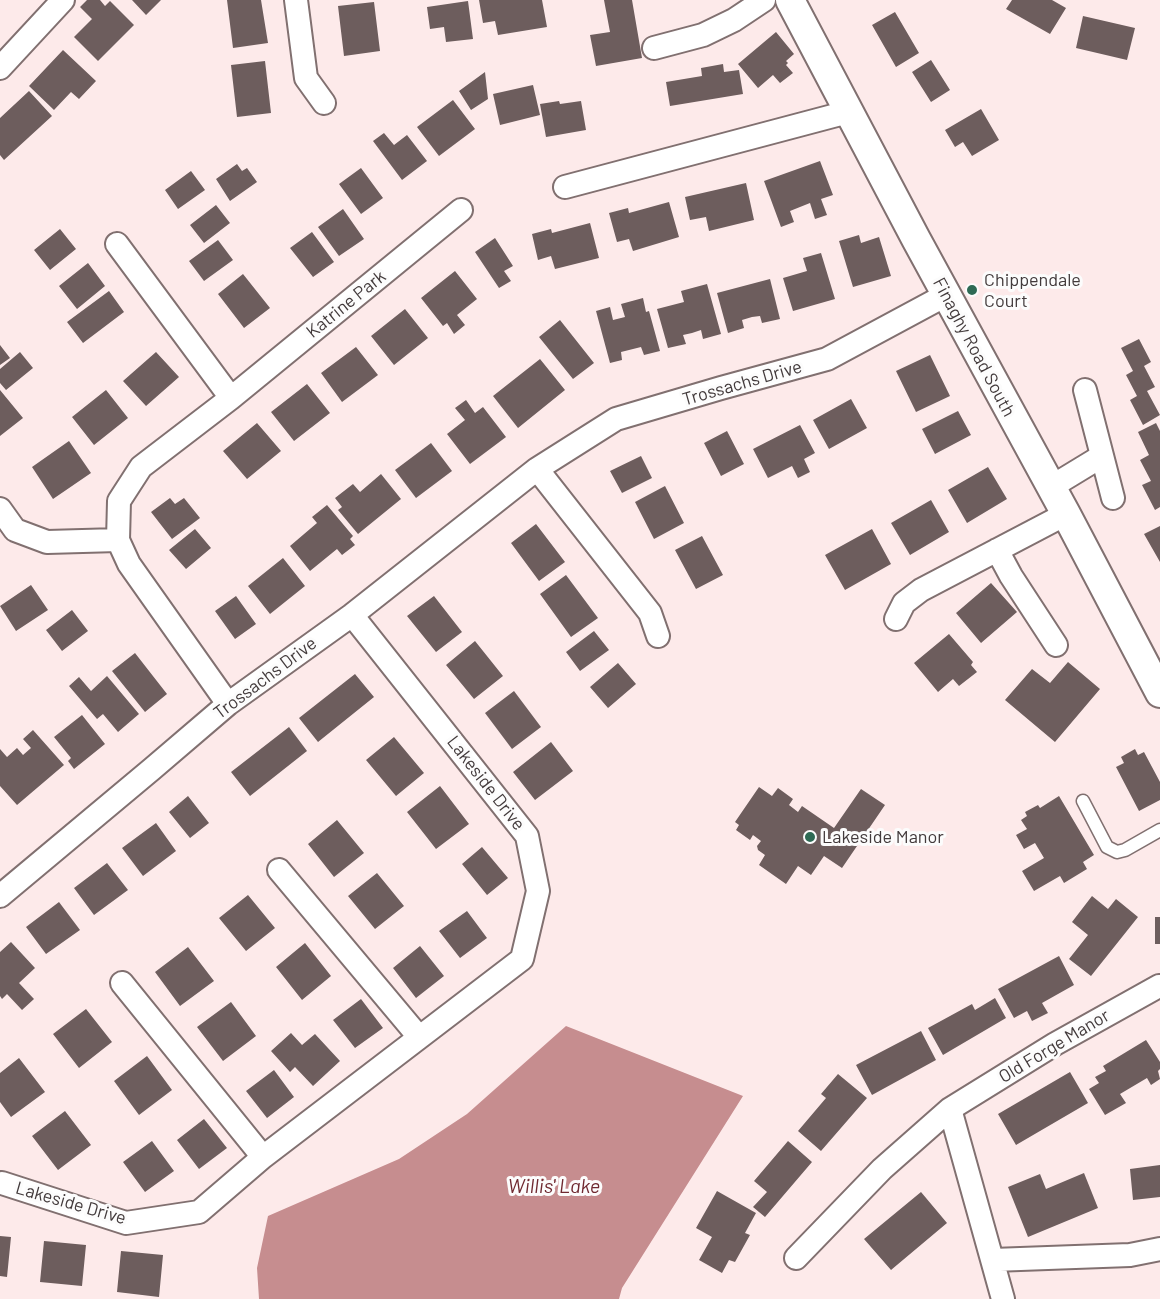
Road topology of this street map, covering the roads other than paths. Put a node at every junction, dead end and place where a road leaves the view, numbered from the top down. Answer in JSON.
{"nodes":[{"id":1,"x":63,"y":0,"type":"edge"},
{"id":2,"x":296,"y":0,"type":"edge"},
{"id":3,"x":764,"y":0,"type":"edge"},
{"id":4,"x":790,"y":0,"type":"edge"},
{"id":5,"x":654,"y":48,"type":"dead end"},
{"id":6,"x":0,"y":68,"type":"edge"},
{"id":7,"x":324,"y":103,"type":"dead end"},
{"id":8,"x":848,"y":112,"type":"junction"},
{"id":9,"x":566,"y":187,"type":"dead end"},
{"id":10,"x":461,"y":210,"type":"dead end"},
{"id":11,"x":117,"y":244,"type":"dead end"},
{"id":12,"x":946,"y":295,"type":"junction"},
{"id":13,"x":1085,"y":390,"type":"dead end"},
{"id":14,"x":231,"y":398,"type":"junction"},
{"id":15,"x":1102,"y":456,"type":"junction"},
{"id":16,"x":537,"y":469,"type":"junction"},
{"id":17,"x":1050,"y":487,"type":"junction"},
{"id":18,"x":1113,"y":498,"type":"dead end"},
{"id":19,"x":0,"y":509,"type":"edge"},
{"id":20,"x":1066,"y":514,"type":"junction"},
{"id":21,"x":118,"y":540,"type":"junction"},
{"id":22,"x":998,"y":550,"type":"junction"},
{"id":23,"x":352,"y":615,"type":"junction"},
{"id":24,"x":896,"y":619,"type":"dead end"},
{"id":25,"x":658,"y":636,"type":"dead end"},
{"id":26,"x":1056,"y":645,"type":"dead end"},
{"id":27,"x":1160,"y":693,"type":"edge"},
{"id":28,"x":228,"y":704,"type":"junction"},
{"id":29,"x":1083,"y":801,"type":"dead end"},
{"id":30,"x":1160,"y":830,"type":"edge"},
{"id":31,"x":279,"y":870,"type":"dead end"},
{"id":32,"x":0,"y":896,"type":"edge"},
{"id":33,"x":122,"y":983,"type":"dead end"},
{"id":34,"x":1159,"y":986,"type":"edge"},
{"id":35,"x":419,"y":1037,"type":"junction"},
{"id":36,"x":951,"y":1109,"type":"junction"},
{"id":37,"x":263,"y":1157,"type":"junction"},
{"id":38,"x":2,"y":1183,"type":"dead end"},
{"id":39,"x":1160,"y":1249,"type":"edge"},
{"id":40,"x":796,"y":1258,"type":"dead end"},
{"id":41,"x":993,"y":1260,"type":"junction"},
{"id":42,"x":1003,"y":1299,"type":"edge"}],
"edges":[{"from":1,"to":6,"type":"street"},
{"from":2,"to":7,"type":"street"},
{"from":3,"to":5,"type":"street"},
{"from":4,"to":8,"type":"street","name":"Finaghy Road South"},
{"from":8,"to":9,"type":"street"},
{"from":8,"to":12,"type":"street","name":"Finaghy Road South"},
{"from":10,"to":14,"type":"street","name":"Katrine Park"},
{"from":11,"to":14,"type":"street"},
{"from":12,"to":16,"type":"street","name":"Trossachs Drive"},
{"from":12,"to":17,"type":"street","name":"Finaghy Road South"},
{"from":13,"to":15,"type":"street"},
{"from":14,"to":21,"type":"street","name":"Katrine Park"},
{"from":15,"to":17,"type":"street"},
{"from":15,"to":18,"type":"street"},
{"from":16,"to":23,"type":"street","name":"Trossachs Drive"},
{"from":16,"to":25,"type":"street"},
{"from":17,"to":20,"type":"street","name":"Finaghy Road South"},
{"from":19,"to":21,"type":"street"},
{"from":20,"to":22,"type":"street"},
{"from":20,"to":27,"type":"street","name":"Finaghy Road South"},
{"from":21,"to":28,"type":"street","name":"Katrine Park"},
{"from":22,"to":24,"type":"street"},
{"from":22,"to":26,"type":"street"},
{"from":23,"to":28,"type":"street","name":"Trossachs Drive"},
{"from":23,"to":35,"type":"street","name":"Lakeside Drive"},
{"from":28,"to":32,"type":"street","name":"Trossachs Drive"},
{"from":29,"to":30,"type":"lane"},
{"from":31,"to":35,"type":"street"},
{"from":33,"to":37,"type":"street"},
{"from":34,"to":36,"type":"street","name":"Old Forge Manor"},
{"from":35,"to":37,"type":"street","name":"Lakeside Drive"},
{"from":36,"to":40,"type":"street","name":"Old Forge Manor"},
{"from":36,"to":41,"type":"street"},
{"from":37,"to":38,"type":"street","name":"Lakeside Drive"},
{"from":39,"to":41,"type":"street"},
{"from":41,"to":42,"type":"street"}]}
